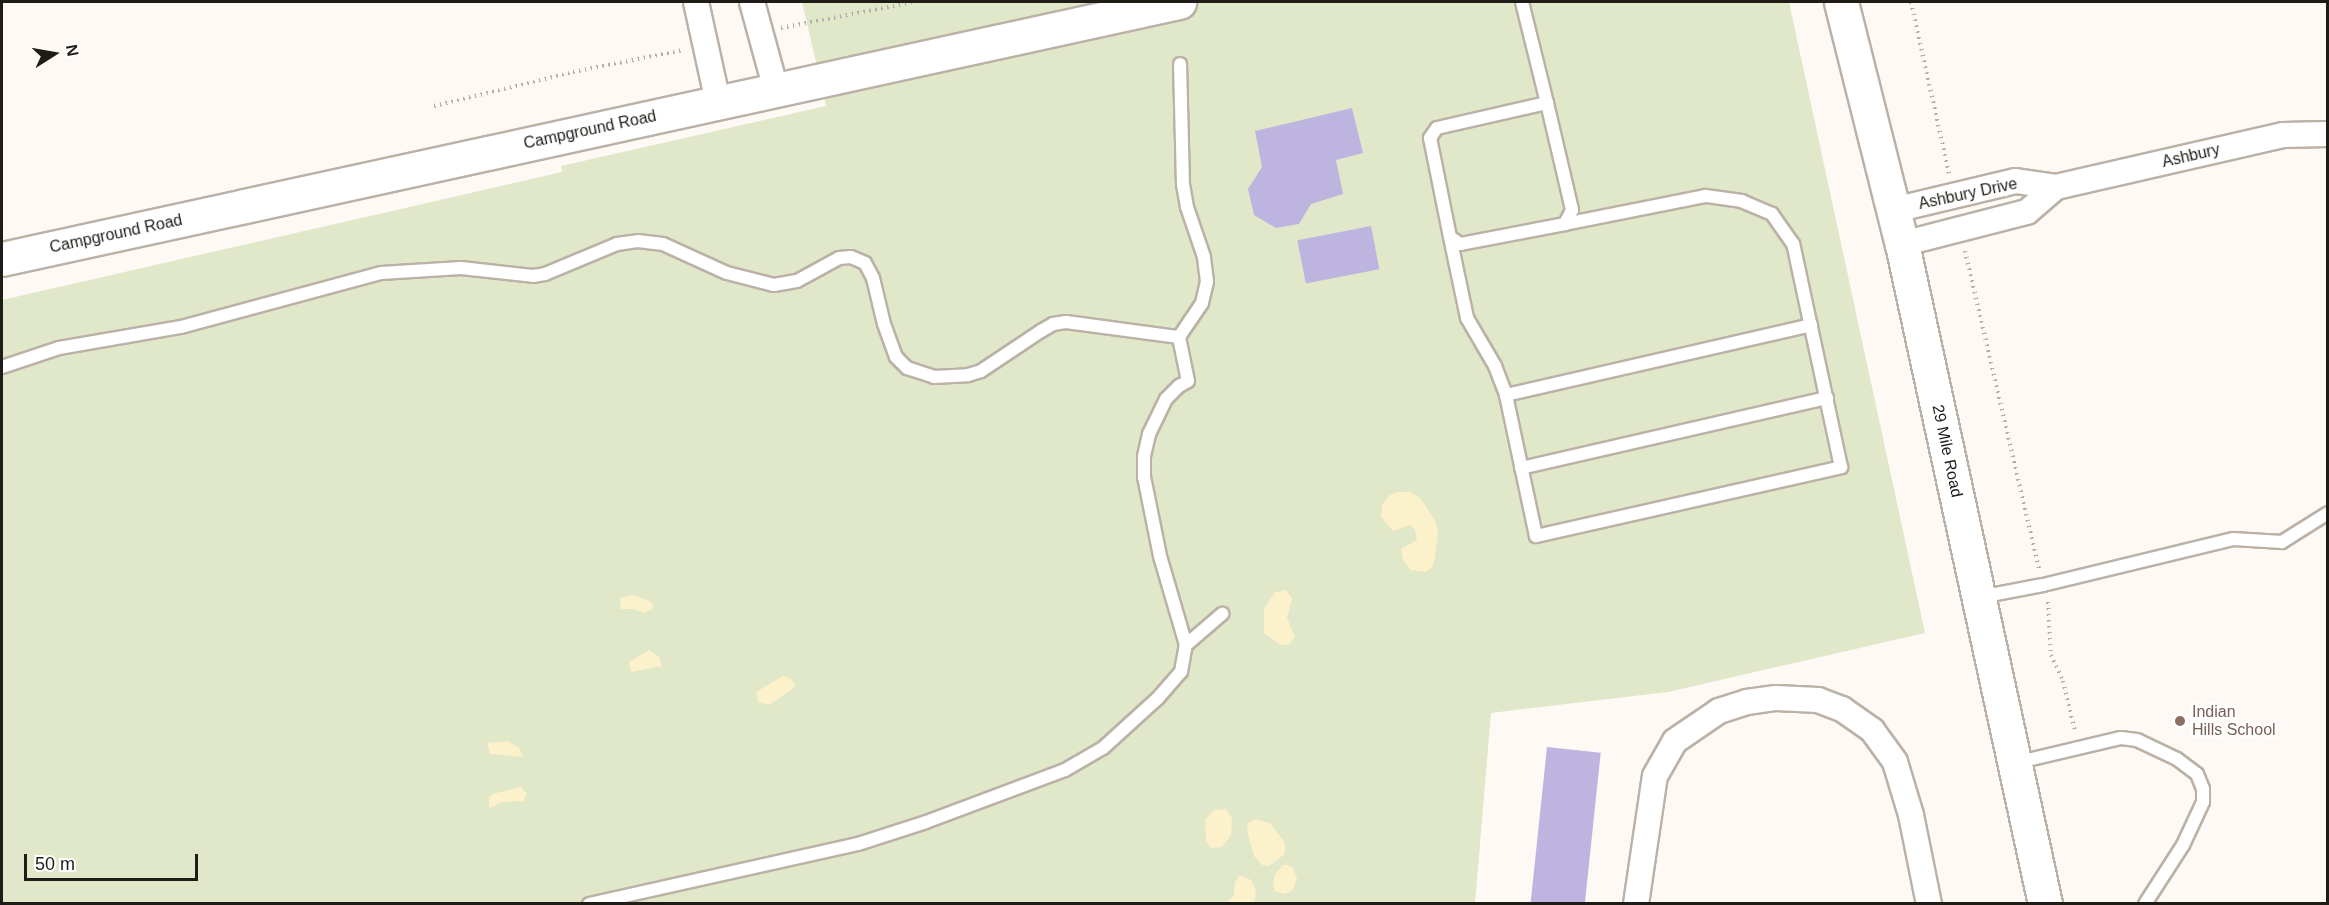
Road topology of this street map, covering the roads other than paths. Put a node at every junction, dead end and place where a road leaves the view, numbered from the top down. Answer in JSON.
{"nodes":[{"id":1,"x":696,"y":2,"type":"edge"},
{"id":2,"x":752,"y":2,"type":"edge"},
{"id":3,"x":1179,"y":2,"type":"edge"},
{"id":4,"x":1522,"y":2,"type":"edge"},
{"id":5,"x":1841,"y":2,"type":"edge"},
{"id":6,"x":1180,"y":64,"type":"dead end"},
{"id":7,"x":776,"y":90,"type":"junction"},
{"id":8,"x":718,"y":102,"type":"junction"},
{"id":9,"x":1547,"y":103,"type":"junction"},
{"id":10,"x":2328,"y":134,"type":"edge"},
{"id":11,"x":2056,"y":187,"type":"junction"},
{"id":12,"x":1893,"y":210,"type":"junction"},
{"id":13,"x":1565,"y":224,"type":"junction"},
{"id":14,"x":1450,"y":237,"type":"junction"},
{"id":15,"x":1902,"y":244,"type":"junction"},
{"id":16,"x":2,"y":259,"type":"edge"},
{"id":17,"x":1811,"y":325,"type":"junction"},
{"id":18,"x":1179,"y":337,"type":"junction"},
{"id":19,"x":2,"y":368,"type":"edge"},
{"id":20,"x":1506,"y":394,"type":"junction"},
{"id":21,"x":1827,"y":398,"type":"junction"},
{"id":22,"x":1521,"y":468,"type":"junction"},
{"id":23,"x":2328,"y":513,"type":"edge"},
{"id":24,"x":1979,"y":597,"type":"junction"},
{"id":25,"x":1222,"y":614,"type":"dead end"},
{"id":26,"x":1186,"y":645,"type":"junction"},
{"id":27,"x":2015,"y":763,"type":"junction"},
{"id":28,"x":589,"y":903,"type":"edge"},
{"id":29,"x":1636,"y":903,"type":"edge"},
{"id":30,"x":1929,"y":903,"type":"edge"},
{"id":31,"x":2045,"y":903,"type":"edge"},
{"id":32,"x":2145,"y":903,"type":"edge"}],
"edges":[{"from":1,"to":8,"type":"street"},
{"from":2,"to":7,"type":"street"},
{"from":3,"to":7,"type":"street","name":"Campground Road"},
{"from":4,"to":9,"type":"lane"},
{"from":5,"to":12,"type":"street","name":"29 Mile Road"},
{"from":6,"to":18,"type":"lane"},
{"from":7,"to":8,"type":"street","name":"Campground Road"},
{"from":8,"to":16,"type":"street","name":"Campground Road"},
{"from":9,"to":13,"type":"lane"},
{"from":9,"to":14,"type":"lane"},
{"from":10,"to":11,"type":"street","name":"Ashbury"},
{"from":11,"to":12,"type":"street","name":"Ashbury Drive"},
{"from":11,"to":15,"type":"street","name":"Ashbury Drive"},
{"from":12,"to":15,"type":"street","name":"29 Mile Road"},
{"from":13,"to":14,"type":"lane"},
{"from":13,"to":17,"type":"lane"},
{"from":14,"to":20,"type":"lane"},
{"from":15,"to":24,"type":"street","name":"29 Mile Road"},
{"from":17,"to":20,"type":"lane"},
{"from":17,"to":21,"type":"lane"},
{"from":18,"to":19,"type":"lane"},
{"from":18,"to":26,"type":"lane"},
{"from":20,"to":22,"type":"lane"},
{"from":21,"to":22,"type":"lane"},
{"from":21,"to":22,"type":"lane"},
{"from":23,"to":24,"type":"lane"},
{"from":24,"to":27,"type":"street","name":"29 Mile Road"},
{"from":25,"to":26,"type":"lane"},
{"from":26,"to":28,"type":"lane"},
{"from":27,"to":31,"type":"street","name":"29 Mile Road"},
{"from":27,"to":32,"type":"lane"},
{"from":29,"to":30,"type":"street"}]}
